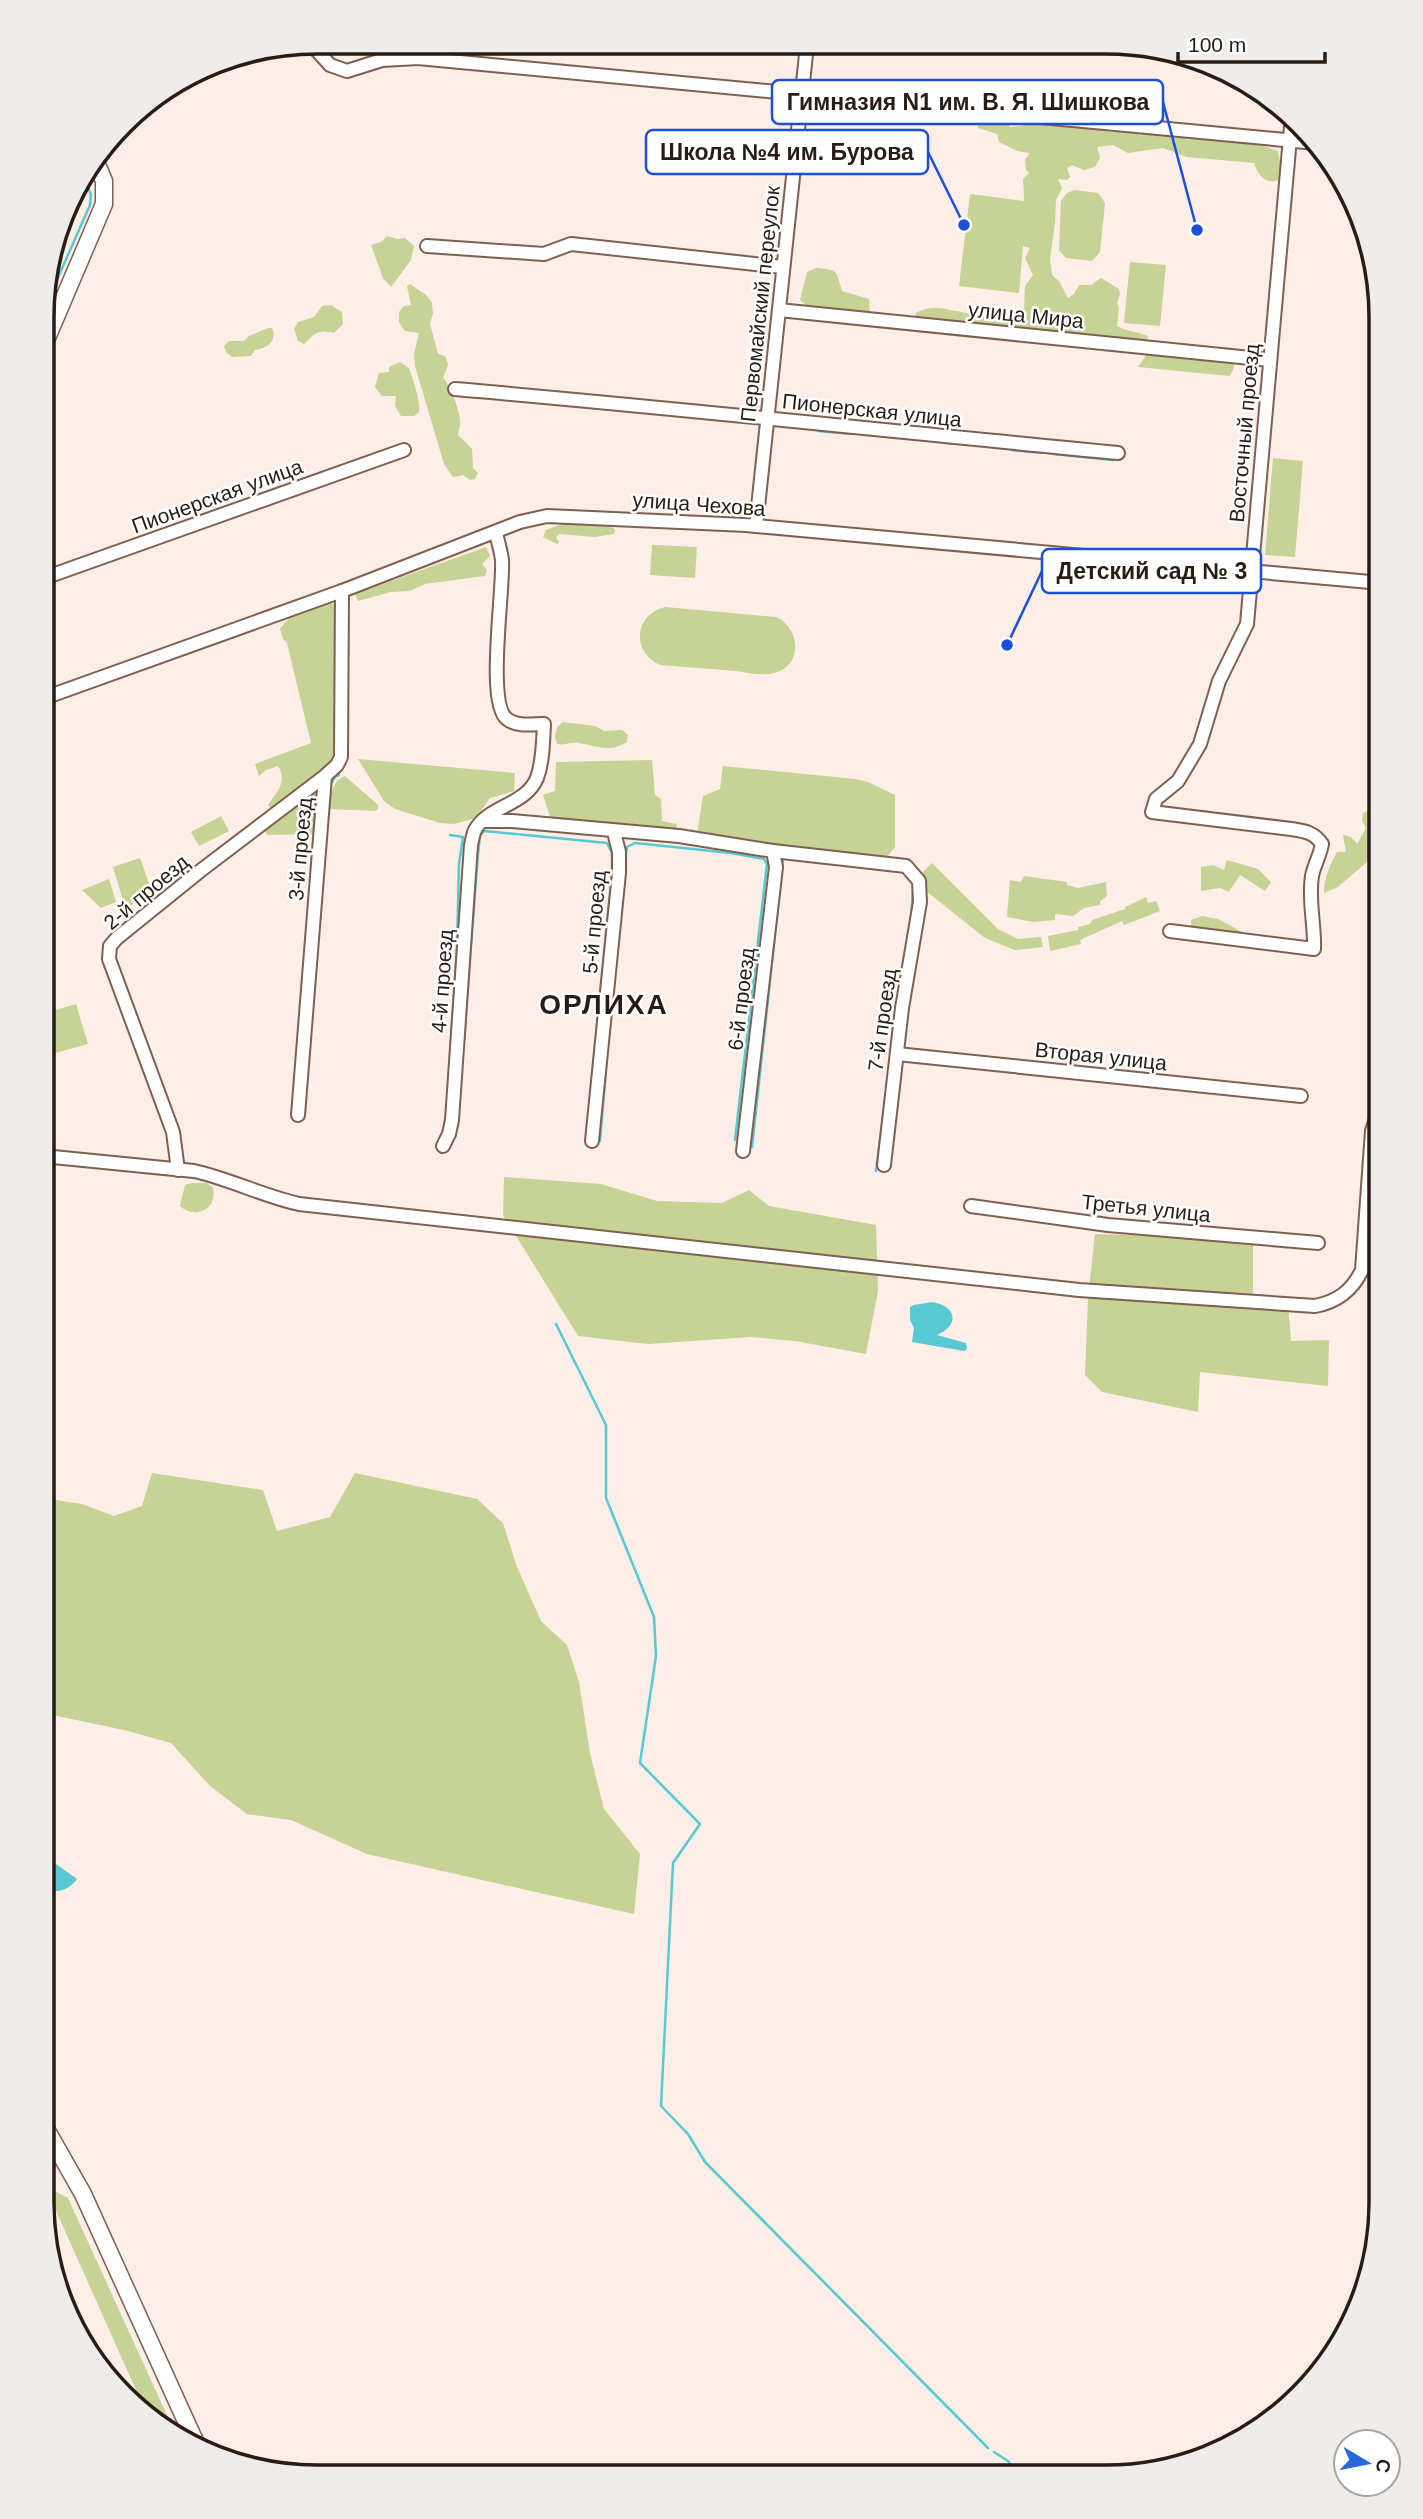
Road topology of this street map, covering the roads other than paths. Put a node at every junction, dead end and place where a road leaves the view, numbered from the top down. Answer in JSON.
{"nodes":[{"id":1,"x":320,"y":54,"type":"edge"},
{"id":2,"x":806,"y":54,"type":"edge"},
{"id":3,"x":802,"y":95,"type":"junction"},
{"id":4,"x":1290,"y":129,"type":"edge"},
{"id":5,"x":1289,"y":141,"type":"junction"},
{"id":6,"x":1302,"y":142,"type":"edge"},
{"id":7,"x":99,"y":170,"type":"edge"},
{"id":8,"x":427,"y":246,"type":"dead end"},
{"id":9,"x":783,"y":267,"type":"junction"},
{"id":10,"x":779,"y":310,"type":"junction"},
{"id":11,"x":54,"y":322,"type":"edge"},
{"id":12,"x":1270,"y":360,"type":"junction"},
{"id":13,"x":455,"y":389,"type":"dead end"},
{"id":14,"x":767,"y":418,"type":"junction"},
{"id":15,"x":404,"y":450,"type":"dead end"},
{"id":16,"x":1118,"y":453,"type":"dead end"},
{"id":17,"x":756,"y":526,"type":"junction"},
{"id":18,"x":496,"y":533,"type":"junction"},
{"id":19,"x":1252,"y":570,"type":"junction"},
{"id":20,"x":54,"y":574,"type":"edge"},
{"id":21,"x":1369,"y":582,"type":"edge"},
{"id":22,"x":342,"y":591,"type":"junction"},
{"id":23,"x":54,"y":694,"type":"edge"},
{"id":24,"x":326,"y":776,"type":"junction"},
{"id":25,"x":483,"y":821,"type":"junction"},
{"id":26,"x":614,"y":832,"type":"junction"},
{"id":27,"x":773,"y":851,"type":"junction"},
{"id":28,"x":1170,"y":931,"type":"dead end"},
{"id":29,"x":897,"y":1054,"type":"junction"},
{"id":30,"x":1301,"y":1096,"type":"dead end"},
{"id":31,"x":298,"y":1115,"type":"dead end"},
{"id":32,"x":592,"y":1141,"type":"dead end"},
{"id":33,"x":443,"y":1146,"type":"dead end"},
{"id":34,"x":743,"y":1151,"type":"dead end"},
{"id":35,"x":54,"y":1157,"type":"edge"},
{"id":36,"x":884,"y":1165,"type":"dead end"},
{"id":37,"x":178,"y":1170,"type":"junction"},
{"id":38,"x":1369,"y":1173,"type":"edge"},
{"id":39,"x":971,"y":1206,"type":"dead end"},
{"id":40,"x":1318,"y":1243,"type":"dead end"},
{"id":41,"x":54,"y":2143,"type":"edge"},
{"id":42,"x":191,"y":2433,"type":"edge"}],
"edges":[{"from":1,"to":3,"type":"street"},
{"from":2,"to":3,"type":"street","name":"Первомайский переулок"},
{"from":3,"to":5,"type":"street"},
{"from":3,"to":9,"type":"street","name":"Первомайский переулок"},
{"from":4,"to":5,"type":"street","name":"Восточный проезд"},
{"from":5,"to":6,"type":"street"},
{"from":5,"to":12,"type":"street","name":"Восточный проезд"},
{"from":7,"to":11,"type":"main road"},
{"from":8,"to":9,"type":"street"},
{"from":9,"to":10,"type":"street","name":"Первомайский переулок"},
{"from":10,"to":12,"type":"street","name":"улица Мира"},
{"from":10,"to":14,"type":"street","name":"Первомайский переулок"},
{"from":12,"to":19,"type":"street","name":"Восточный проезд"},
{"from":13,"to":14,"type":"street","name":"Пионерская улица"},
{"from":14,"to":16,"type":"street","name":"Пионерская улица"},
{"from":14,"to":17,"type":"street","name":"Первомайский переулок"},
{"from":15,"to":20,"type":"street","name":"Пионерская улица"},
{"from":17,"to":18,"type":"street","name":"улица Чехова"},
{"from":17,"to":19,"type":"street","name":"улица Чехова"},
{"from":18,"to":22,"type":"street","name":"улица Чехова"},
{"from":18,"to":25,"type":"street"},
{"from":19,"to":21,"type":"street","name":"улица Чехова"},
{"from":19,"to":28,"type":"street","name":"Восточный проезд"},
{"from":22,"to":23,"type":"street","name":"улица Чехова"},
{"from":22,"to":24,"type":"street","name":"3-й проезд"},
{"from":24,"to":31,"type":"street","name":"3-й проезд"},
{"from":24,"to":37,"type":"street","name":"2-й проезд"},
{"from":25,"to":26,"type":"street"},
{"from":25,"to":33,"type":"street","name":"4-й проезд"},
{"from":26,"to":27,"type":"street"},
{"from":26,"to":32,"type":"street","name":"5-й проезд"},
{"from":27,"to":29,"type":"street","name":"7-й проезд"},
{"from":27,"to":34,"type":"street","name":"6-й проезд"},
{"from":29,"to":30,"type":"street","name":"Вторая улица"},
{"from":29,"to":36,"type":"street","name":"7-й проезд"},
{"from":35,"to":37,"type":"street"},
{"from":37,"to":38,"type":"street"},
{"from":39,"to":40,"type":"street","name":"Третья улица"},
{"from":41,"to":42,"type":"main road"}]}
